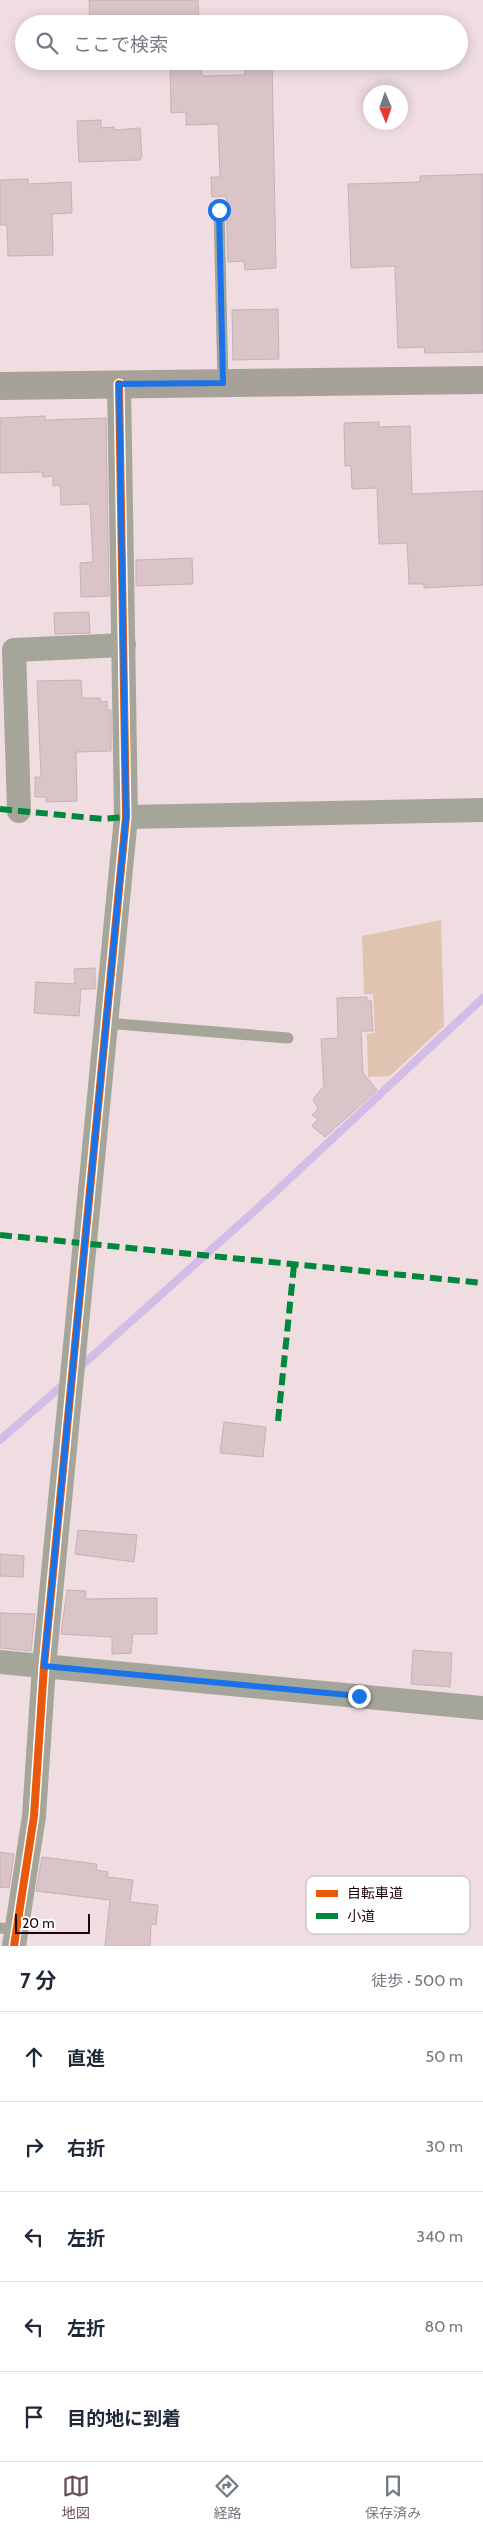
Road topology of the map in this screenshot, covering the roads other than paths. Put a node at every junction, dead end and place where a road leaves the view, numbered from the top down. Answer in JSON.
{"nodes":[{"id":1,"x":219,"y":210,"type":"dead end"},
{"id":2,"x":483,"y":380,"type":"edge"},
{"id":3,"x":223,"y":383,"type":"junction"},
{"id":4,"x":119,"y":384,"type":"junction"},
{"id":5,"x":0,"y":386,"type":"edge"},
{"id":6,"x":124,"y":645,"type":"junction"},
{"id":7,"x":483,"y":810,"type":"edge"},
{"id":8,"x":18,"y":811,"type":"dead end"},
{"id":9,"x":126,"y":817,"type":"junction"},
{"id":10,"x":106,"y":1023,"type":"junction"},
{"id":11,"x":288,"y":1038,"type":"dead end"},
{"id":12,"x":0,"y":1662,"type":"edge"},
{"id":13,"x":44,"y":1666,"type":"junction"},
{"id":14,"x":483,"y":1708,"type":"edge"},
{"id":15,"x":10,"y":1935,"type":"edge"}],
"edges":[{"from":1,"to":3,"type":"lane"},
{"from":2,"to":3,"type":"street"},
{"from":3,"to":4,"type":"street"},
{"from":4,"to":5,"type":"street"},
{"from":4,"to":6,"type":"street"},
{"from":6,"to":8,"type":"street"},
{"from":6,"to":9,"type":"street"},
{"from":7,"to":9,"type":"street"},
{"from":9,"to":10,"type":"street"},
{"from":10,"to":11,"type":"lane"},
{"from":10,"to":13,"type":"street"},
{"from":12,"to":13,"type":"street"},
{"from":13,"to":14,"type":"street"},
{"from":13,"to":15,"type":"street"}]}
